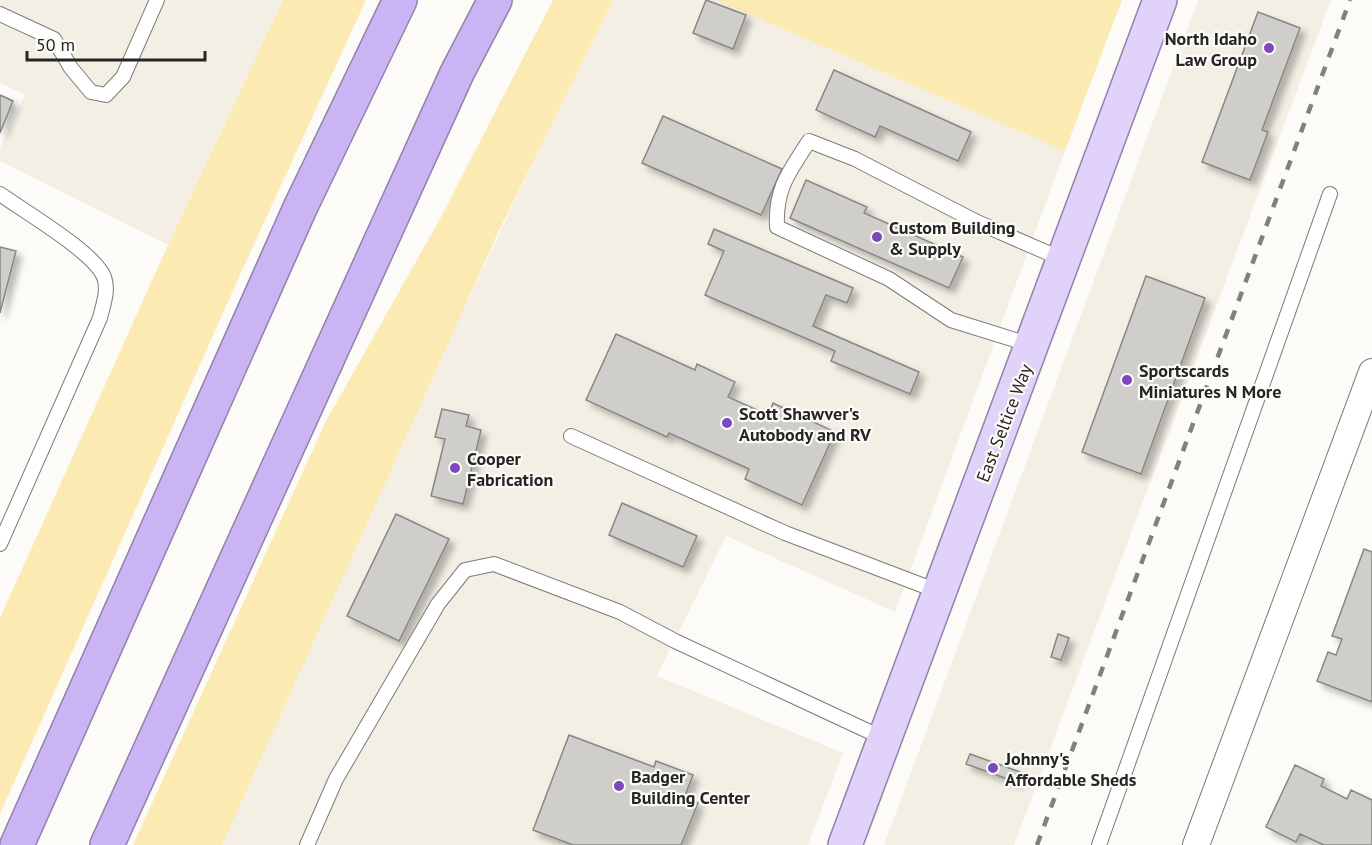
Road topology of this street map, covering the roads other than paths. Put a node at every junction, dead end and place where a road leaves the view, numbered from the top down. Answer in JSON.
{"nodes":[{"id":1,"x":157,"y":0,"type":"edge"},
{"id":2,"x":400,"y":0,"type":"edge"},
{"id":3,"x":495,"y":0,"type":"edge"},
{"id":4,"x":1160,"y":0,"type":"edge"},
{"id":5,"x":0,"y":14,"type":"edge"},
{"id":6,"x":0,"y":194,"type":"edge"},
{"id":7,"x":1330,"y":194,"type":"dead end"},
{"id":8,"x":1064,"y":260,"type":"junction"},
{"id":9,"x":1033,"y":346,"type":"junction"},
{"id":10,"x":1372,"y":372,"type":"edge"},
{"id":11,"x":1364,"y":421,"type":"edge"},
{"id":12,"x":571,"y":436,"type":"dead end"},
{"id":13,"x":0,"y":544,"type":"edge"},
{"id":14,"x":940,"y":592,"type":"junction"},
{"id":15,"x":885,"y":738,"type":"junction"},
{"id":16,"x":17,"y":845,"type":"edge"},
{"id":17,"x":107,"y":845,"type":"edge"},
{"id":18,"x":307,"y":845,"type":"edge"},
{"id":19,"x":845,"y":845,"type":"edge"},
{"id":20,"x":1099,"y":845,"type":"edge"},
{"id":21,"x":1196,"y":845,"type":"edge"}],
"edges":[{"from":1,"to":5,"type":"lane"},
{"from":2,"to":16,"type":"highway"},
{"from":3,"to":17,"type":"highway"},
{"from":4,"to":8,"type":"main road","name":"East Seltice Way"},
{"from":6,"to":13,"type":"lane"},
{"from":7,"to":20,"type":"lane"},
{"from":8,"to":9,"type":"main road","name":"East Seltice Way"},
{"from":8,"to":9,"type":"lane"},
{"from":9,"to":14,"type":"main road","name":"East Seltice Way"},
{"from":10,"to":11,"type":"street"},
{"from":11,"to":21,"type":"street"},
{"from":12,"to":14,"type":"lane"},
{"from":14,"to":15,"type":"main road","name":"East Seltice Way"},
{"from":15,"to":18,"type":"lane"},
{"from":15,"to":19,"type":"main road","name":"East Seltice Way"}]}
